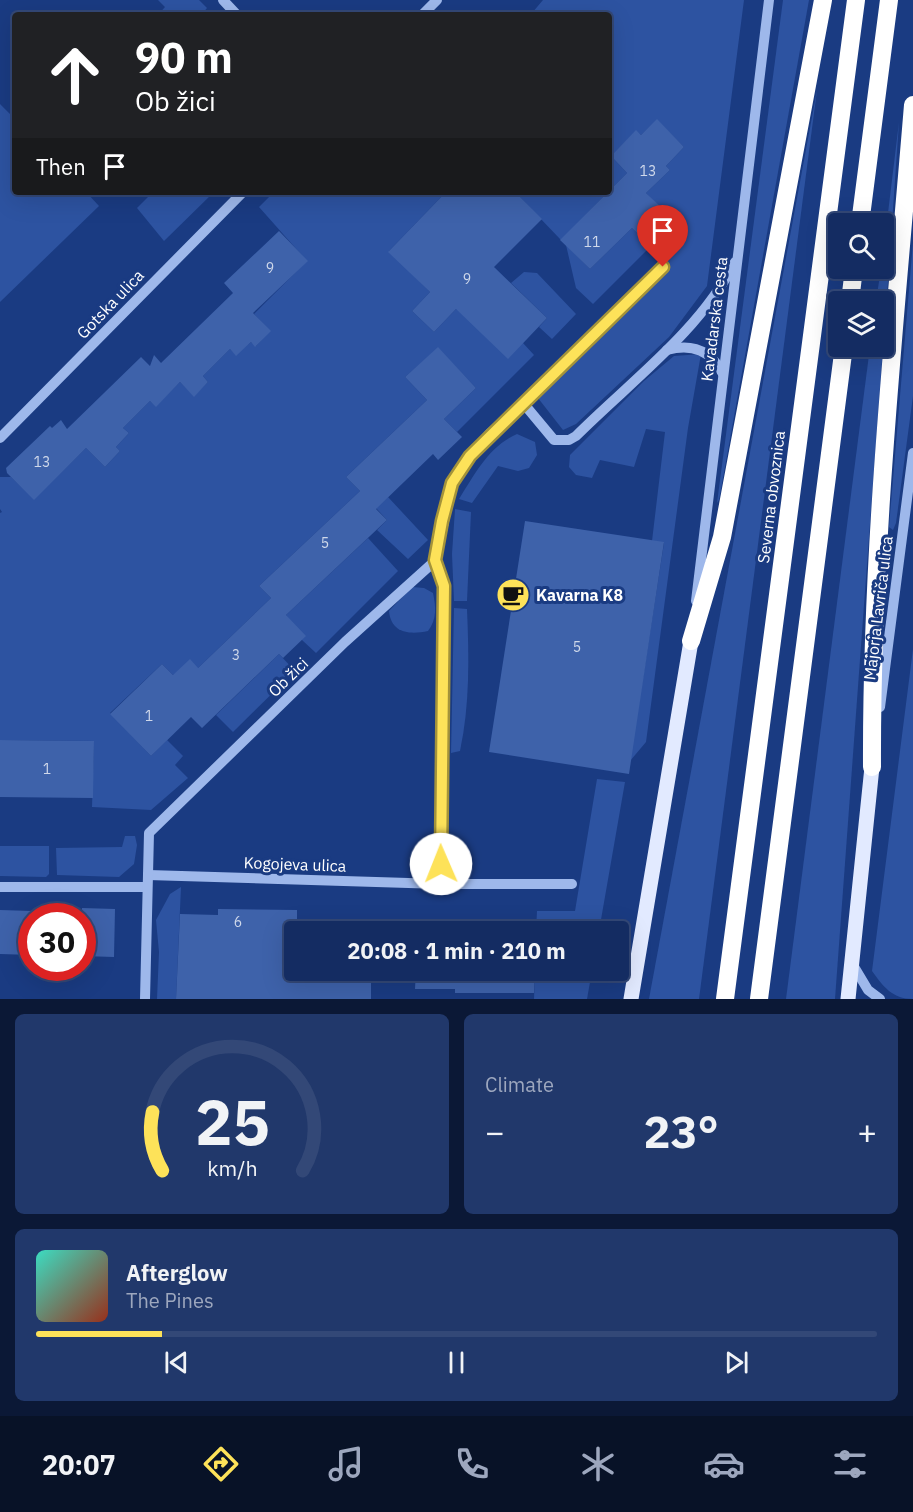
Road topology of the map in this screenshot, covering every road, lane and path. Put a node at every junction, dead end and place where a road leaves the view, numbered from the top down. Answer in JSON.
{"nodes":[{"id":1,"x":223,"y":0,"type":"edge"},
{"id":2,"x":437,"y":0,"type":"edge"},
{"id":3,"x":769,"y":0,"type":"edge"},
{"id":4,"x":823,"y":0,"type":"edge"},
{"id":5,"x":856,"y":0,"type":"edge"},
{"id":6,"x":889,"y":0,"type":"edge"},
{"id":7,"x":234,"y":12,"type":"edge"},
{"id":8,"x":425,"y":12,"type":"edge"},
{"id":9,"x":913,"y":105,"type":"edge"},
{"id":10,"x":240,"y":195,"type":"edge"},
{"id":11,"x":861,"y":213,"type":"edge"},
{"id":12,"x":735,"y":262,"type":"junction"},
{"id":13,"x":663,"y":267,"type":"dead end"},
{"id":14,"x":667,"y":350,"type":"junction"},
{"id":15,"x":843,"y":357,"type":"edge"},
{"id":16,"x":723,"y":374,"type":"junction"},
{"id":17,"x":524,"y":404,"type":"junction"},
{"id":18,"x":0,"y":438,"type":"edge"},
{"id":19,"x":913,"y":453,"type":"edge"},
{"id":20,"x":435,"y":560,"type":"junction"},
{"id":21,"x":691,"y":641,"type":"junction"},
{"id":22,"x":872,"y":767,"type":"junction"},
{"id":23,"x":148,"y":875,"type":"junction"},
{"id":24,"x":441,"y":884,"type":"junction"},
{"id":25,"x":572,"y":884,"type":"dead end"},
{"id":26,"x":0,"y":887,"type":"edge"},
{"id":27,"x":147,"y":887,"type":"junction"},
{"id":28,"x":851,"y":957,"type":"junction"},
{"id":29,"x":145,"y":999,"type":"edge"},
{"id":30,"x":631,"y":999,"type":"edge"},
{"id":31,"x":725,"y":999,"type":"edge"},
{"id":32,"x":759,"y":999,"type":"edge"},
{"id":33,"x":849,"y":999,"type":"edge"},
{"id":34,"x":880,"y":999,"type":"edge"}],
"edges":[{"from":1,"to":7,"type":"street"},
{"from":2,"to":8,"type":"street"},
{"from":3,"to":12,"type":"street","name":"Kavadarska cesta"},
{"from":4,"to":21,"type":"highway"},
{"from":5,"to":31,"type":"highway","name":"Severna obvoznica"},
{"from":6,"to":11,"type":"highway"},
{"from":9,"to":22,"type":"highway"},
{"from":10,"to":18,"type":"street","name":"Gotska ulica"},
{"from":12,"to":14,"type":"street"},
{"from":12,"to":16,"type":"street","name":"Kavadarska cesta"},
{"from":13,"to":17,"type":"street"},
{"from":14,"to":16,"type":"street"},
{"from":14,"to":17,"type":"street"},
{"from":15,"to":32,"type":"highway"},
{"from":16,"to":21,"type":"street","name":"Kavadarska cesta"},
{"from":17,"to":20,"type":"street"},
{"from":19,"to":22,"type":"street","name":"Majorja Lavriča ulica"},
{"from":20,"to":23,"type":"street","name":"Ob žici"},
{"from":20,"to":24,"type":"street"},
{"from":21,"to":30,"type":"main road"},
{"from":22,"to":28,"type":"main road"},
{"from":23,"to":24,"type":"street","name":"Kogojeva ulica"},
{"from":23,"to":27,"type":"street","name":"Ob žici"},
{"from":24,"to":25,"type":"street","name":"Kogojeva ulica"},
{"from":26,"to":27,"type":"street"},
{"from":27,"to":29,"type":"street","name":"Ob žici"},
{"from":28,"to":33,"type":"main road"},
{"from":28,"to":34,"type":"street"}]}
